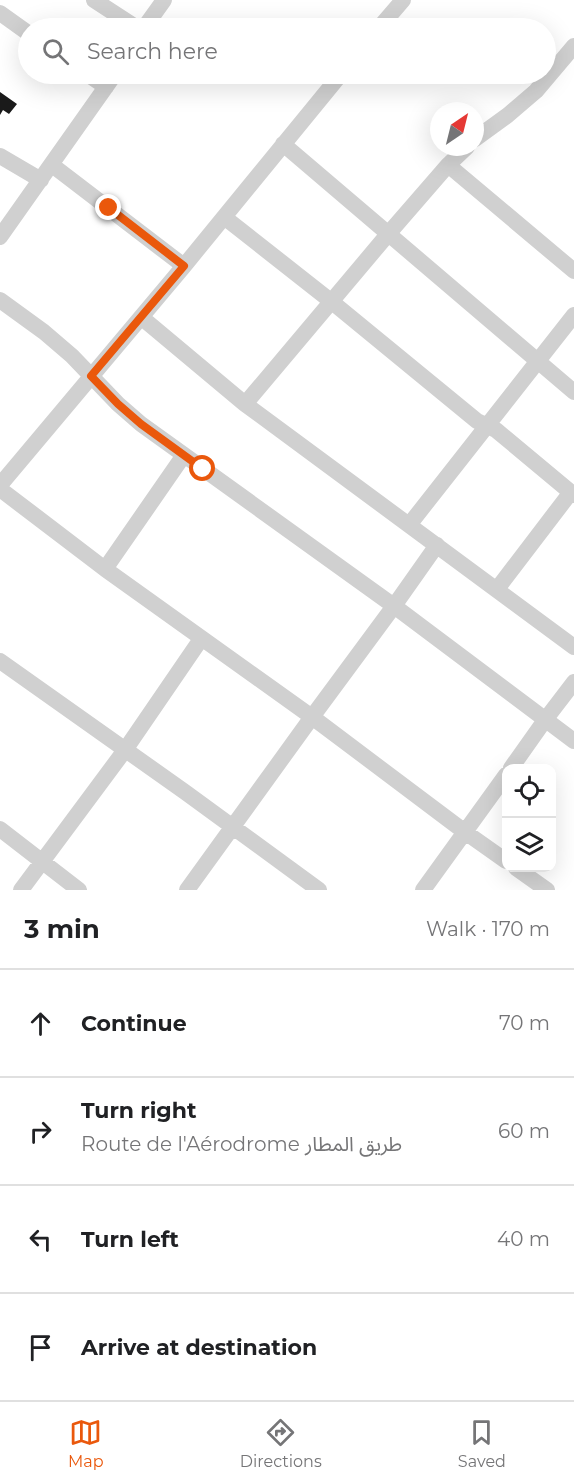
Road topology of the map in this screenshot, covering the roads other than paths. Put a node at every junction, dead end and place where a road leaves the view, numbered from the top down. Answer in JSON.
{"nodes":[{"id":1,"x":94,"y":0,"type":"edge"},
{"id":2,"x":164,"y":0,"type":"edge"},
{"id":3,"x":402,"y":0,"type":"edge"},
{"id":4,"x":0,"y":13,"type":"edge"},
{"id":5,"x":122,"y":18,"type":"edge"},
{"id":6,"x":151,"y":18,"type":"edge"},
{"id":7,"x":387,"y":18,"type":"edge"},
{"id":8,"x":18,"y":26,"type":"edge"},
{"id":9,"x":574,"y":46,"type":"edge"},
{"id":10,"x":556,"y":67,"type":"edge"},
{"id":11,"x":107,"y":84,"type":"edge"},
{"id":12,"x":334,"y":84,"type":"edge"},
{"id":13,"x":542,"y":84,"type":"edge"},
{"id":14,"x":484,"y":132,"type":"edge"},
{"id":15,"x":283,"y":144,"type":"junction"},
{"id":16,"x":0,"y":156,"type":"edge"},
{"id":17,"x":458,"y":156,"type":"edge"},
{"id":18,"x":52,"y":165,"type":"junction"},
{"id":19,"x":448,"y":165,"type":"junction"},
{"id":20,"x":41,"y":180,"type":"junction"},
{"id":21,"x":224,"y":217,"type":"junction"},
{"id":22,"x":389,"y":233,"type":"junction"},
{"id":23,"x":0,"y":237,"type":"edge"},
{"id":24,"x":184,"y":266,"type":"junction"},
{"id":25,"x":574,"y":271,"type":"edge"},
{"id":26,"x":0,"y":300,"type":"edge"},
{"id":27,"x":332,"y":302,"type":"junction"},
{"id":28,"x":574,"y":315,"type":"edge"},
{"id":29,"x":141,"y":317,"type":"junction"},
{"id":30,"x":538,"y":361,"type":"junction"},
{"id":31,"x":91,"y":376,"type":"junction"},
{"id":32,"x":574,"y":392,"type":"edge"},
{"id":33,"x":245,"y":404,"type":"junction"},
{"id":34,"x":486,"y":425,"type":"junction"},
{"id":35,"x":184,"y":455,"type":"junction"},
{"id":36,"x":0,"y":484,"type":"edge"},
{"id":37,"x":0,"y":489,"type":"edge"},
{"id":38,"x":572,"y":493,"type":"edge"},
{"id":39,"x":409,"y":525,"type":"junction"},
{"id":40,"x":437,"y":545,"type":"junction"},
{"id":41,"x":105,"y":568,"type":"junction"},
{"id":42,"x":497,"y":590,"type":"junction"},
{"id":43,"x":394,"y":606,"type":"junction"},
{"id":44,"x":201,"y":639,"type":"junction"},
{"id":45,"x":574,"y":647,"type":"edge"},
{"id":46,"x":0,"y":661,"type":"edge"},
{"id":47,"x":574,"y":682,"type":"edge"},
{"id":48,"x":312,"y":717,"type":"junction"},
{"id":49,"x":545,"y":720,"type":"junction"},
{"id":50,"x":574,"y":741,"type":"edge"},
{"id":51,"x":125,"y":750,"type":"junction"},
{"id":52,"x":514,"y":764,"type":"edge"},
{"id":53,"x":502,"y":782,"type":"edge"},
{"id":54,"x":233,"y":827,"type":"junction"},
{"id":55,"x":0,"y":829,"type":"edge"},
{"id":56,"x":465,"y":832,"type":"junction"},
{"id":57,"x":502,"y":858,"type":"edge"},
{"id":58,"x":42,"y":861,"type":"junction"},
{"id":59,"x":523,"y":872,"type":"edge"},
{"id":60,"x":21,"y":890,"type":"edge"},
{"id":61,"x":79,"y":890,"type":"edge"},
{"id":62,"x":187,"y":890,"type":"edge"},
{"id":63,"x":319,"y":890,"type":"edge"},
{"id":64,"x":423,"y":890,"type":"edge"},
{"id":65,"x":548,"y":890,"type":"edge"}],
"edges":[{"from":1,"to":5,"type":"street"},
{"from":2,"to":6,"type":"street"},
{"from":3,"to":7,"type":"street"},
{"from":4,"to":8,"type":"street"},
{"from":9,"to":10,"type":"street"},
{"from":11,"to":18,"type":"street"},
{"from":12,"to":15,"type":"street"},
{"from":13,"to":14,"type":"street"},
{"from":15,"to":21,"type":"street"},
{"from":15,"to":22,"type":"street"},
{"from":16,"to":20,"type":"street"},
{"from":17,"to":19,"type":"street"},
{"from":18,"to":20,"type":"street"},
{"from":18,"to":24,"type":"street"},
{"from":19,"to":22,"type":"street"},
{"from":19,"to":25,"type":"street"},
{"from":20,"to":23,"type":"street"},
{"from":21,"to":24,"type":"street"},
{"from":21,"to":27,"type":"street"},
{"from":22,"to":27,"type":"street"},
{"from":22,"to":30,"type":"street"},
{"from":24,"to":29,"type":"street"},
{"from":26,"to":31,"type":"street"},
{"from":27,"to":33,"type":"street"},
{"from":27,"to":34,"type":"street"},
{"from":28,"to":30,"type":"street"},
{"from":29,"to":31,"type":"street"},
{"from":29,"to":33,"type":"street"},
{"from":30,"to":32,"type":"street"},
{"from":30,"to":34,"type":"street"},
{"from":31,"to":35,"type":"street"},
{"from":31,"to":36,"type":"street"},
{"from":33,"to":39,"type":"street"},
{"from":34,"to":38,"type":"street"},
{"from":34,"to":39,"type":"street"},
{"from":35,"to":41,"type":"street"},
{"from":35,"to":43,"type":"street"},
{"from":37,"to":41,"type":"street"},
{"from":38,"to":42,"type":"street"},
{"from":39,"to":40,"type":"street"},
{"from":40,"to":42,"type":"street"},
{"from":40,"to":43,"type":"street"},
{"from":41,"to":44,"type":"street"},
{"from":42,"to":45,"type":"street"},
{"from":43,"to":48,"type":"street"},
{"from":43,"to":49,"type":"street"},
{"from":44,"to":48,"type":"street"},
{"from":44,"to":51,"type":"street"},
{"from":46,"to":51,"type":"street"},
{"from":47,"to":49,"type":"street"},
{"from":48,"to":54,"type":"street"},
{"from":48,"to":56,"type":"street"},
{"from":49,"to":50,"type":"street"},
{"from":49,"to":52,"type":"street"},
{"from":51,"to":54,"type":"street"},
{"from":51,"to":58,"type":"street"},
{"from":53,"to":56,"type":"street"},
{"from":54,"to":62,"type":"street"},
{"from":54,"to":63,"type":"street"},
{"from":55,"to":58,"type":"street"},
{"from":56,"to":57,"type":"street"},
{"from":56,"to":64,"type":"street"},
{"from":58,"to":60,"type":"street"},
{"from":58,"to":61,"type":"street"},
{"from":59,"to":65,"type":"street"}]}
